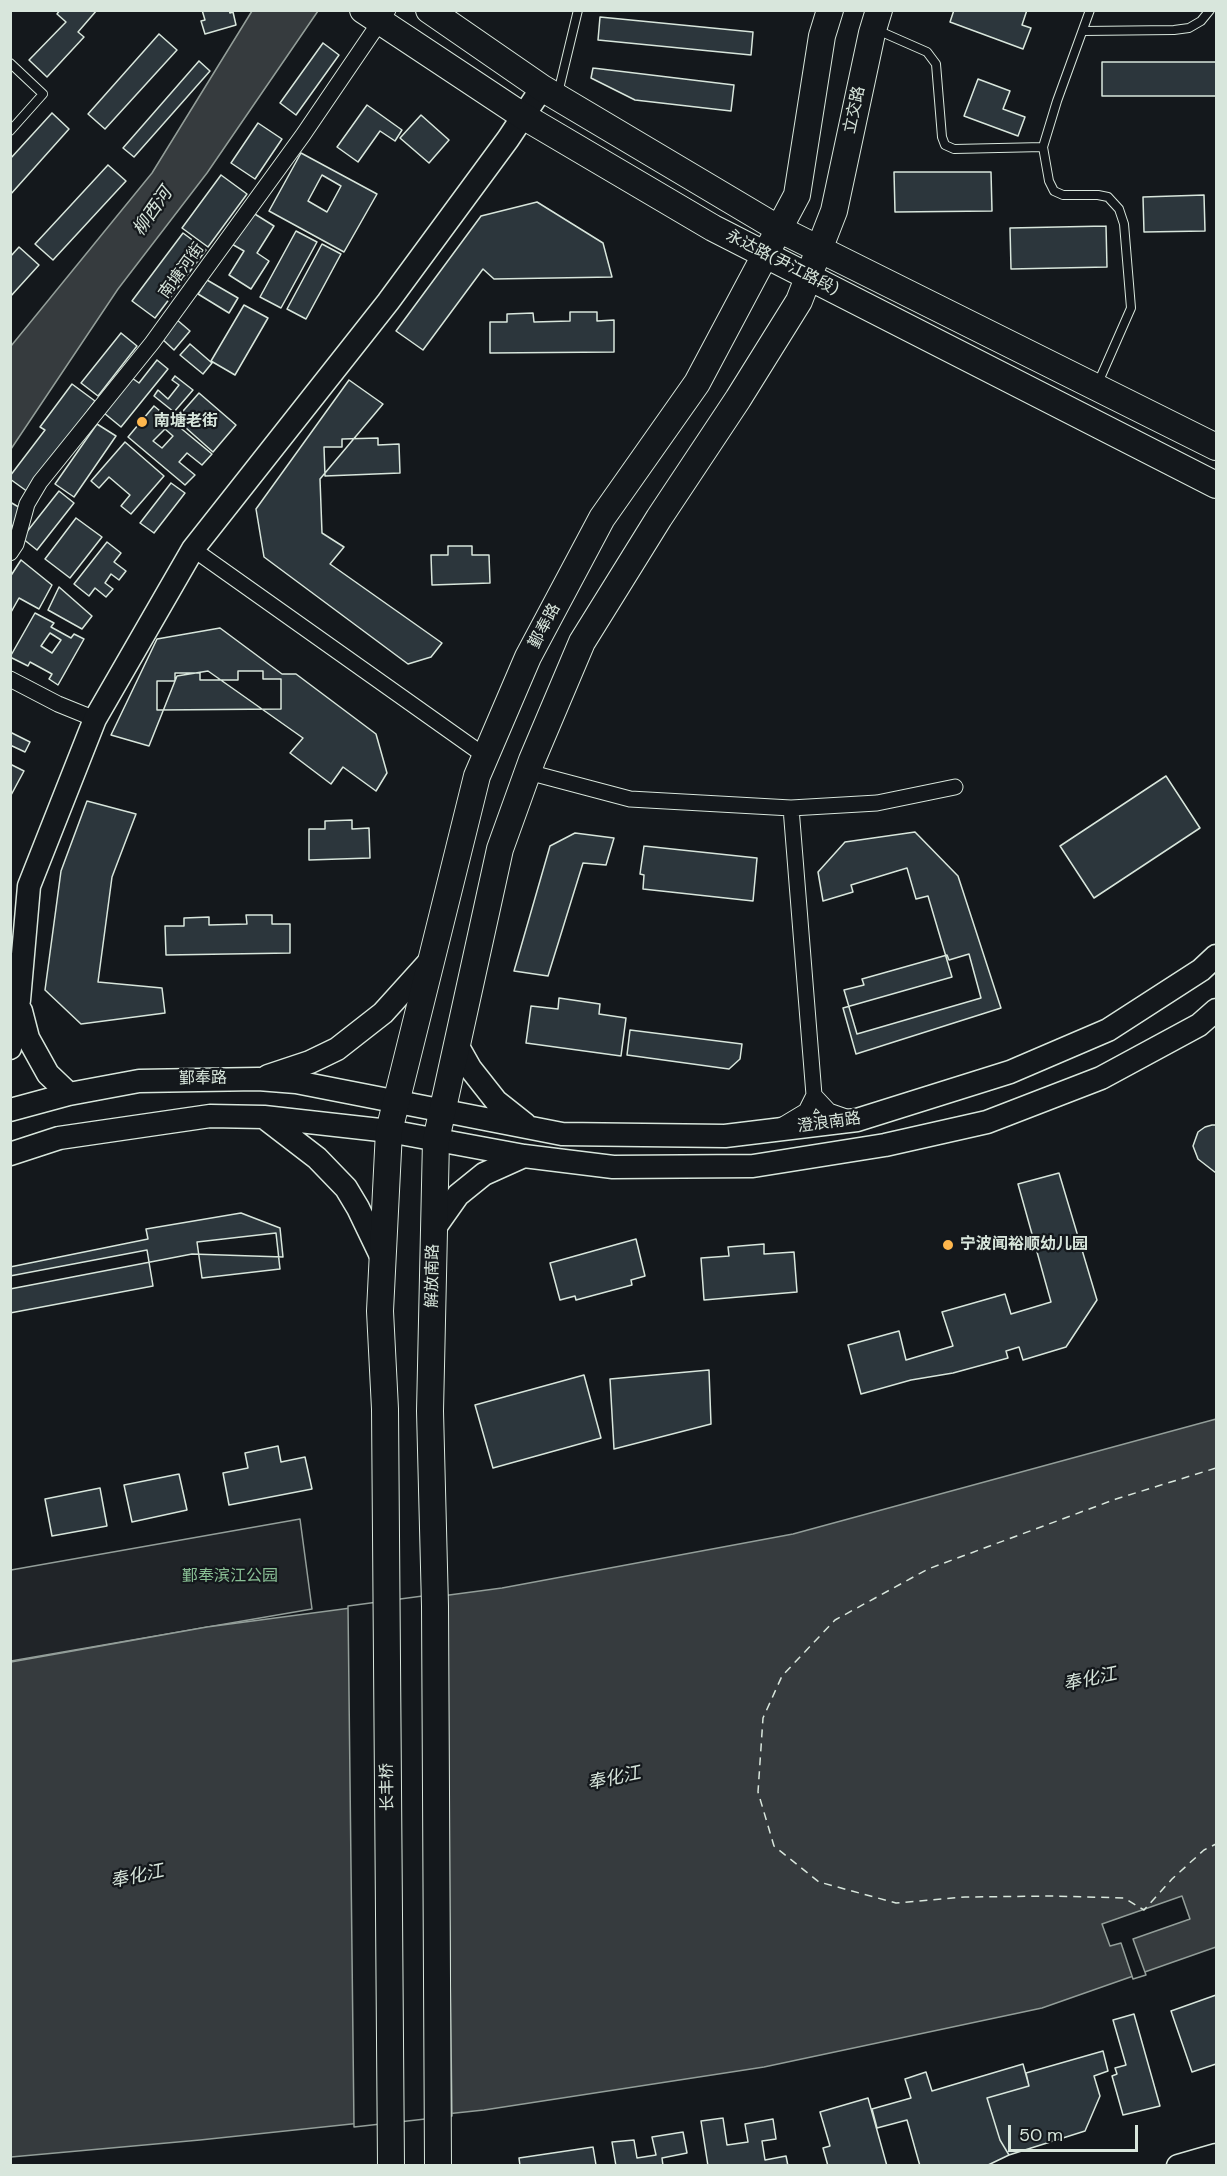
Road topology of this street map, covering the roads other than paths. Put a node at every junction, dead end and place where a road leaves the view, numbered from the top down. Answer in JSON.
{"nodes":[{"id":1,"x":429,"y":10,"type":"edge"},
{"id":2,"x":578,"y":10,"type":"edge"},
{"id":3,"x":830,"y":10,"type":"edge"},
{"id":4,"x":1090,"y":10,"type":"edge"},
{"id":5,"x":1210,"y":10,"type":"edge"},
{"id":6,"x":374,"y":13,"type":"edge"},
{"id":7,"x":877,"y":19,"type":"edge"},
{"id":8,"x":1083,"y":31,"type":"junction"},
{"id":9,"x":10,"y":63,"type":"edge"},
{"id":10,"x":549,"y":93,"type":"junction"},
{"id":11,"x":523,"y":116,"type":"junction"},
{"id":12,"x":10,"y":131,"type":"edge"},
{"id":13,"x":1043,"y":147,"type":"junction"},
{"id":14,"x":779,"y":229,"type":"junction"},
{"id":15,"x":819,"y":249,"type":"junction"},
{"id":16,"x":766,"y":254,"type":"junction"},
{"id":17,"x":809,"y":276,"type":"junction"},
{"id":18,"x":1096,"y":387,"type":"junction"},
{"id":19,"x":1216,"y":447,"type":"edge"},
{"id":20,"x":1216,"y":485,"type":"edge"},
{"id":21,"x":193,"y":549,"type":"junction"},
{"id":22,"x":10,"y":553,"type":"edge"},
{"id":23,"x":12,"y":683,"type":"edge"},
{"id":24,"x":95,"y":719,"type":"junction"},
{"id":25,"x":485,"y":756,"type":"junction"},
{"id":26,"x":528,"y":772,"type":"junction"},
{"id":27,"x":955,"y":787,"type":"dead end"},
{"id":28,"x":791,"y":808,"type":"junction"},
{"id":29,"x":1216,"y":956,"type":"edge"},
{"id":30,"x":430,"y":961,"type":"junction"},
{"id":31,"x":19,"y":1000,"type":"junction"},
{"id":32,"x":1216,"y":1010,"type":"edge"},
{"id":33,"x":457,"y":1046,"type":"junction"},
{"id":34,"x":10,"y":1048,"type":"edge"},
{"id":35,"x":258,"y":1079,"type":"junction"},
{"id":36,"x":69,"y":1094,"type":"junction"},
{"id":37,"x":814,"y":1095,"type":"junction"},
{"id":38,"x":396,"y":1101,"type":"junction"},
{"id":39,"x":442,"y":1109,"type":"junction"},
{"id":40,"x":10,"y":1110,"type":"edge"},
{"id":41,"x":264,"y":1117,"type":"junction"},
{"id":42,"x":857,"y":1120,"type":"junction"},
{"id":43,"x":529,"y":1127,"type":"junction"},
{"id":44,"x":774,"y":1130,"type":"junction"},
{"id":45,"x":389,"y":1131,"type":"junction"},
{"id":46,"x":436,"y":1140,"type":"junction"},
{"id":47,"x":10,"y":1154,"type":"edge"},
{"id":48,"x":524,"y":1156,"type":"junction"},
{"id":49,"x":434,"y":1229,"type":"junction"},
{"id":50,"x":382,"y":1260,"type":"junction"},
{"id":51,"x":391,"y":2166,"type":"edge"},
{"id":52,"x":438,"y":2166,"type":"edge"}],
"edges":[{"from":1,"to":10,"type":"main road","name":"永达路(尹江路段)"},
{"from":2,"to":10,"type":"lane"},
{"from":3,"to":14,"type":"main road","name":"鄞奉路"},
{"from":4,"to":8,"type":"lane"},
{"from":5,"to":8,"type":"lane"},
{"from":6,"to":11,"type":"main road","name":"永达路(尹江路段)"},
{"from":6,"to":22,"type":"street","name":"南塘河街"},
{"from":7,"to":13,"type":"lane"},
{"from":7,"to":15,"type":"main road","name":"立交路"},
{"from":8,"to":13,"type":"lane"},
{"from":9,"to":12,"type":"lane"},
{"from":10,"to":11,"type":"main road"},
{"from":10,"to":14,"type":"main road","name":"永达路(尹江路段)"},
{"from":11,"to":16,"type":"main road","name":"永达路(尹江路段)"},
{"from":11,"to":21,"type":"main road"},
{"from":13,"to":18,"type":"lane"},
{"from":14,"to":15,"type":"main road","name":"永达路(尹江路段)"},
{"from":14,"to":16,"type":"main road","name":"鄞奉路"},
{"from":15,"to":17,"type":"main road"},
{"from":15,"to":18,"type":"main road","name":"永达路(尹江路段)"},
{"from":16,"to":17,"type":"main road","name":"永达路(尹江路段)"},
{"from":16,"to":25,"type":"main road","name":"鄞奉路"},
{"from":17,"to":20,"type":"main road","name":"永达路(尹江路段)"},
{"from":17,"to":26,"type":"main road"},
{"from":18,"to":19,"type":"main road","name":"永达路(尹江路段)"},
{"from":21,"to":24,"type":"main road"},
{"from":21,"to":25,"type":"street"},
{"from":23,"to":24,"type":"street"},
{"from":24,"to":31,"type":"main road"},
{"from":25,"to":30,"type":"main road","name":"鄞奉路"},
{"from":26,"to":28,"type":"street"},
{"from":26,"to":33,"type":"main road"},
{"from":27,"to":28,"type":"street"},
{"from":28,"to":37,"type":"street"},
{"from":29,"to":42,"type":"main road","name":"澄浪南路"},
{"from":30,"to":35,"type":"main road"},
{"from":30,"to":38,"type":"main road","name":"鄞奉路"},
{"from":31,"to":34,"type":"main road"},
{"from":31,"to":36,"type":"main road"},
{"from":32,"to":48,"type":"main road","name":"澄浪南路"},
{"from":33,"to":39,"type":"main road"},
{"from":33,"to":43,"type":"main road"},
{"from":35,"to":36,"type":"main road","name":"鄞奉路"},
{"from":35,"to":38,"type":"main road","name":"鄞奉路"},
{"from":36,"to":40,"type":"main road","name":"鄞奉路"},
{"from":37,"to":42,"type":"street"},
{"from":37,"to":44,"type":"street"},
{"from":38,"to":39,"type":"main road","name":"鄞奉路"},
{"from":38,"to":45,"type":"main road","name":"鄞奉路"},
{"from":39,"to":43,"type":"main road","name":"澄浪南路"},
{"from":39,"to":46,"type":"main road"},
{"from":41,"to":45,"type":"main road"},
{"from":41,"to":47,"type":"main road"},
{"from":41,"to":50,"type":"main road"},
{"from":42,"to":44,"type":"main road","name":"澄浪南路"},
{"from":43,"to":44,"type":"main road","name":"澄浪南路"},
{"from":45,"to":46,"type":"main road"},
{"from":45,"to":50,"type":"main road","name":"鄞奉路"},
{"from":46,"to":48,"type":"main road","name":"澄浪南路"},
{"from":46,"to":49,"type":"main road","name":"解放南路"},
{"from":48,"to":49,"type":"main road"},
{"from":49,"to":52,"type":"main road","name":"解放南路"},
{"from":50,"to":51,"type":"main road","name":"长丰桥"}]}
